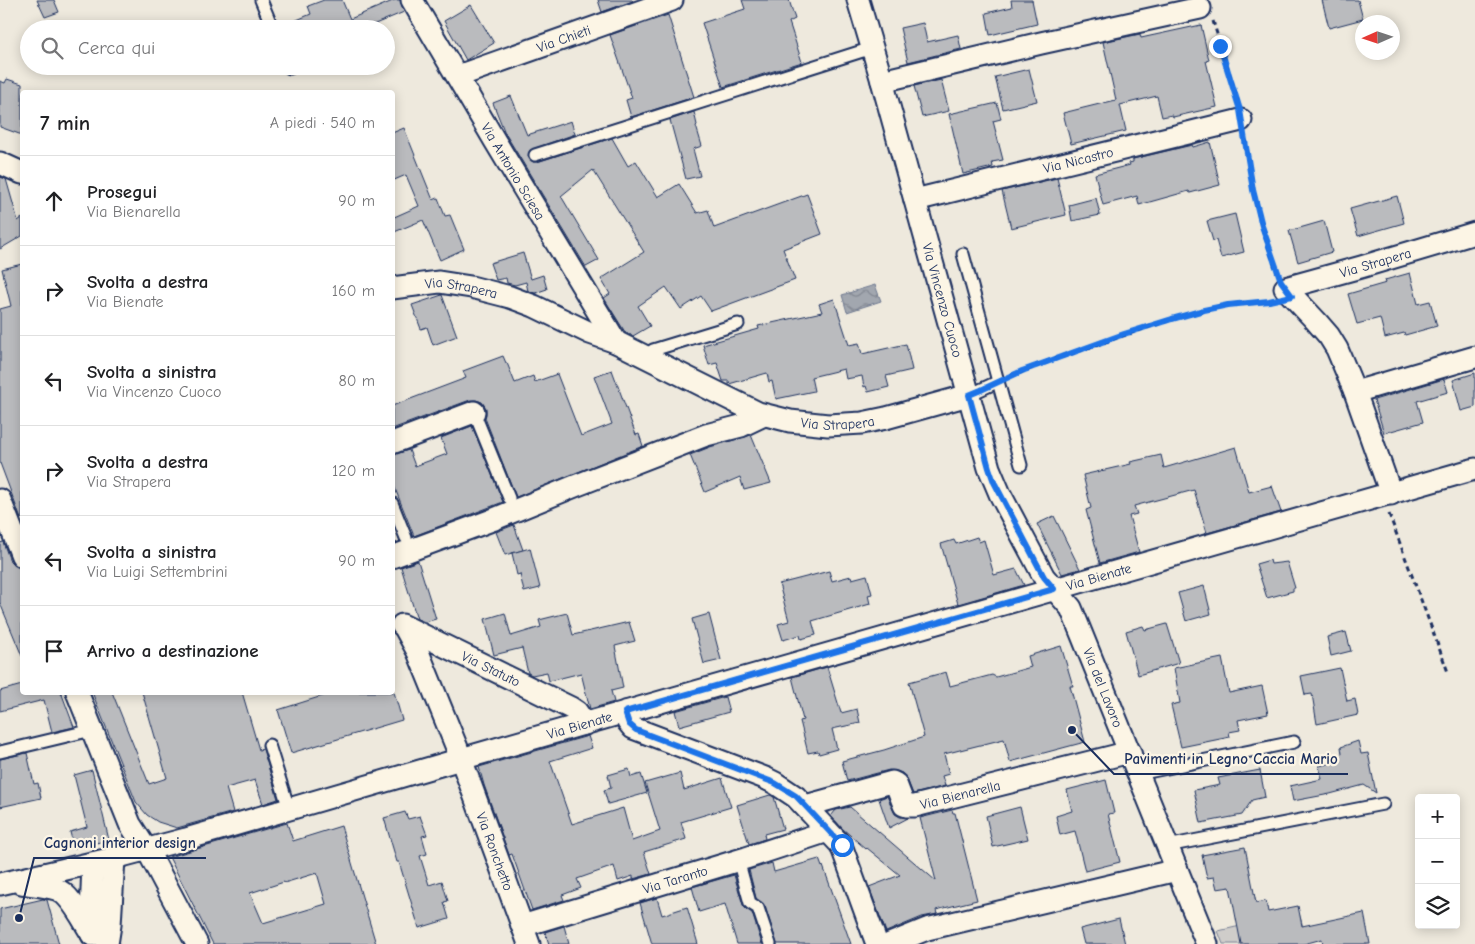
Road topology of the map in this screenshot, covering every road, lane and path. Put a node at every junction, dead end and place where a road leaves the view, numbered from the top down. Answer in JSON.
{"nodes":[{"id":1,"x":261,"y":0,"type":"edge"},
{"id":2,"x":412,"y":0,"type":"edge"},
{"id":3,"x":672,"y":0,"type":"edge"},
{"id":4,"x":858,"y":0,"type":"edge"},
{"id":5,"x":1206,"y":13,"type":"joint"},
{"id":6,"x":270,"y":20,"type":"edge"},
{"id":7,"x":872,"y":48,"type":"junction"},
{"id":8,"x":458,"y":76,"type":"junction"},
{"id":9,"x":882,"y":81,"type":"junction"},
{"id":10,"x":1241,"y":120,"type":"junction"},
{"id":11,"x":535,"y":154,"type":"dead end"},
{"id":12,"x":0,"y":163,"type":"edge"},
{"id":13,"x":20,"y":172,"type":"edge"},
{"id":14,"x":915,"y":200,"type":"junction"},
{"id":15,"x":1475,"y":233,"type":"edge"},
{"id":16,"x":963,"y":254,"type":"dead end"},
{"id":17,"x":395,"y":288,"type":"edge"},
{"id":18,"x":1289,"y":292,"type":"junction"},
{"id":19,"x":738,"y":324,"type":"dead end"},
{"id":20,"x":616,"y":342,"type":"junction"},
{"id":21,"x":644,"y":356,"type":"junction"},
{"id":22,"x":1475,"y":357,"type":"edge"},
{"id":23,"x":997,"y":382,"type":"junction"},
{"id":24,"x":1355,"y":392,"type":"junction"},
{"id":25,"x":969,"y":395,"type":"junction"},
{"id":26,"x":474,"y":412,"type":"joint"},
{"id":27,"x":764,"y":415,"type":"junction"},
{"id":28,"x":395,"y":442,"type":"edge"},
{"id":29,"x":1021,"y":466,"type":"dead end"},
{"id":30,"x":1475,"y":469,"type":"edge"},
{"id":31,"x":1387,"y":495,"type":"junction"},
{"id":32,"x":510,"y":498,"type":"dead end"},
{"id":33,"x":0,"y":500,"type":"edge"},
{"id":34,"x":395,"y":510,"type":"edge"},
{"id":35,"x":5,"y":526,"type":"edge"},
{"id":36,"x":406,"y":538,"type":"dead end"},
{"id":37,"x":20,"y":552,"type":"edge"},
{"id":38,"x":395,"y":556,"type":"edge"},
{"id":39,"x":1054,"y":589,"type":"junction"},
{"id":40,"x":409,"y":633,"type":"edge"},
{"id":41,"x":1448,"y":672,"type":"dead end"},
{"id":42,"x":78,"y":695,"type":"edge"},
{"id":43,"x":625,"y":712,"type":"junction"},
{"id":44,"x":584,"y":724,"type":"junction"},
{"id":45,"x":92,"y":730,"type":"junction"},
{"id":46,"x":1294,"y":742,"type":"dead end"},
{"id":47,"x":269,"y":745,"type":"dead end"},
{"id":48,"x":0,"y":752,"type":"edge"},
{"id":49,"x":1130,"y":752,"type":"junction"},
{"id":50,"x":461,"y":759,"type":"junction"},
{"id":51,"x":1138,"y":774,"type":"junction"},
{"id":52,"x":1383,"y":804,"type":"dead end"},
{"id":53,"x":805,"y":806,"type":"junction"},
{"id":54,"x":289,"y":809,"type":"junction"},
{"id":55,"x":828,"y":831,"type":"junction"},
{"id":56,"x":1167,"y":846,"type":"junction"},
{"id":57,"x":146,"y":850,"type":"junction"},
{"id":58,"x":114,"y":858,"type":"junction"},
{"id":59,"x":738,"y":860,"type":"junction"},
{"id":60,"x":93,"y":863,"type":"junction"},
{"id":61,"x":1177,"y":870,"type":"junction"},
{"id":62,"x":5,"y":882,"type":"edge"},
{"id":63,"x":526,"y":935,"type":"edge"},
{"id":64,"x":97,"y":941,"type":"edge"},
{"id":65,"x":197,"y":944,"type":"edge"},
{"id":66,"x":770,"y":944,"type":"edge"},
{"id":67,"x":877,"y":944,"type":"edge"},
{"id":68,"x":890,"y":944,"type":"edge"},
{"id":69,"x":1207,"y":944,"type":"edge"}],
"edges":[{"from":1,"to":6,"type":"lane"},
{"from":2,"to":8,"type":"street","name":"Via Antonio Sciesa"},
{"from":3,"to":8,"type":"street","name":"Via Chieti"},
{"from":4,"to":7,"type":"street","name":"Via Vincenzo Cuoco"},
{"from":5,"to":9,"type":"street"},
{"from":5,"to":10,"type":"path"},
{"from":7,"to":9,"type":"street","name":"Via Vincenzo Cuoco"},
{"from":7,"to":11,"type":"lane"},
{"from":8,"to":20,"type":"street","name":"Via Antonio Sciesa"},
{"from":9,"to":14,"type":"street","name":"Via Vincenzo Cuoco"},
{"from":10,"to":14,"type":"street","name":"Via Nicastro"},
{"from":10,"to":18,"type":"path"},
{"from":12,"to":13,"type":"street"},
{"from":14,"to":25,"type":"street","name":"Via Vincenzo Cuoco"},
{"from":15,"to":18,"type":"street","name":"Via Strapera"},
{"from":16,"to":23,"type":"lane"},
{"from":17,"to":20,"type":"street","name":"Via Strapera"},
{"from":18,"to":23,"type":"path"},
{"from":18,"to":24,"type":"street"},
{"from":19,"to":21,"type":"lane"},
{"from":20,"to":21,"type":"street","name":"Via Strapera"},
{"from":21,"to":27,"type":"street","name":"Via Strapera"},
{"from":22,"to":24,"type":"street"},
{"from":23,"to":25,"type":"lane","name":"Via Strapera"},
{"from":23,"to":29,"type":"lane"},
{"from":24,"to":31,"type":"street"},
{"from":25,"to":27,"type":"street","name":"Via Strapera"},
{"from":25,"to":39,"type":"street","name":"Via Vincenzo Cuoco"},
{"from":26,"to":28,"type":"street"},
{"from":26,"to":32,"type":"lane"},
{"from":27,"to":38,"type":"street"},
{"from":30,"to":31,"type":"street","name":"Via Bienate"},
{"from":31,"to":39,"type":"street","name":"Via Bienate"},
{"from":31,"to":41,"type":"path"},
{"from":33,"to":35,"type":"street"},
{"from":34,"to":36,"type":"lane"},
{"from":35,"to":37,"type":"street"},
{"from":39,"to":43,"type":"street","name":"Via Bienate"},
{"from":39,"to":49,"type":"street","name":"Via del Lavoro"},
{"from":40,"to":44,"type":"street","name":"Via Statuto"},
{"from":40,"to":50,"type":"street","name":"Via Ronchetto"},
{"from":42,"to":45,"type":"street"},
{"from":43,"to":44,"type":"street","name":"Via Bienate"},
{"from":43,"to":53,"type":"street"},
{"from":44,"to":50,"type":"street","name":"Via Bienate"},
{"from":45,"to":48,"type":"lane"},
{"from":45,"to":57,"type":"street"},
{"from":46,"to":51,"type":"lane"},
{"from":47,"to":54,"type":"lane"},
{"from":49,"to":51,"type":"street","name":"Via del Lavoro"},
{"from":49,"to":53,"type":"street","name":"Via Bienarella"},
{"from":50,"to":54,"type":"street","name":"Via Bienate"},
{"from":50,"to":63,"type":"street","name":"Via Ronchetto"},
{"from":51,"to":56,"type":"street","name":"Via del Lavoro"},
{"from":52,"to":56,"type":"lane"},
{"from":53,"to":55,"type":"street"},
{"from":54,"to":57,"type":"street","name":"Via Bienate"},
{"from":55,"to":59,"type":"street","name":"Via Taranto"},
{"from":55,"to":67,"type":"street"},
{"from":56,"to":61,"type":"street","name":"Via del Lavoro"},
{"from":57,"to":58,"type":"street","name":"Via Bienate"},
{"from":57,"to":65,"type":"street"},
{"from":58,"to":60,"type":"street","name":"Via Bienate"},
{"from":58,"to":64,"type":"street"},
{"from":59,"to":63,"type":"street","name":"Via Taranto"},
{"from":59,"to":66,"type":"lane"},
{"from":60,"to":62,"type":"street","name":"Via Bienate"},
{"from":60,"to":64,"type":"street"},
{"from":61,"to":68,"type":"street"},
{"from":61,"to":69,"type":"street","name":"Via del Lavoro"},
{"from":62,"to":64,"type":"street"}]}
